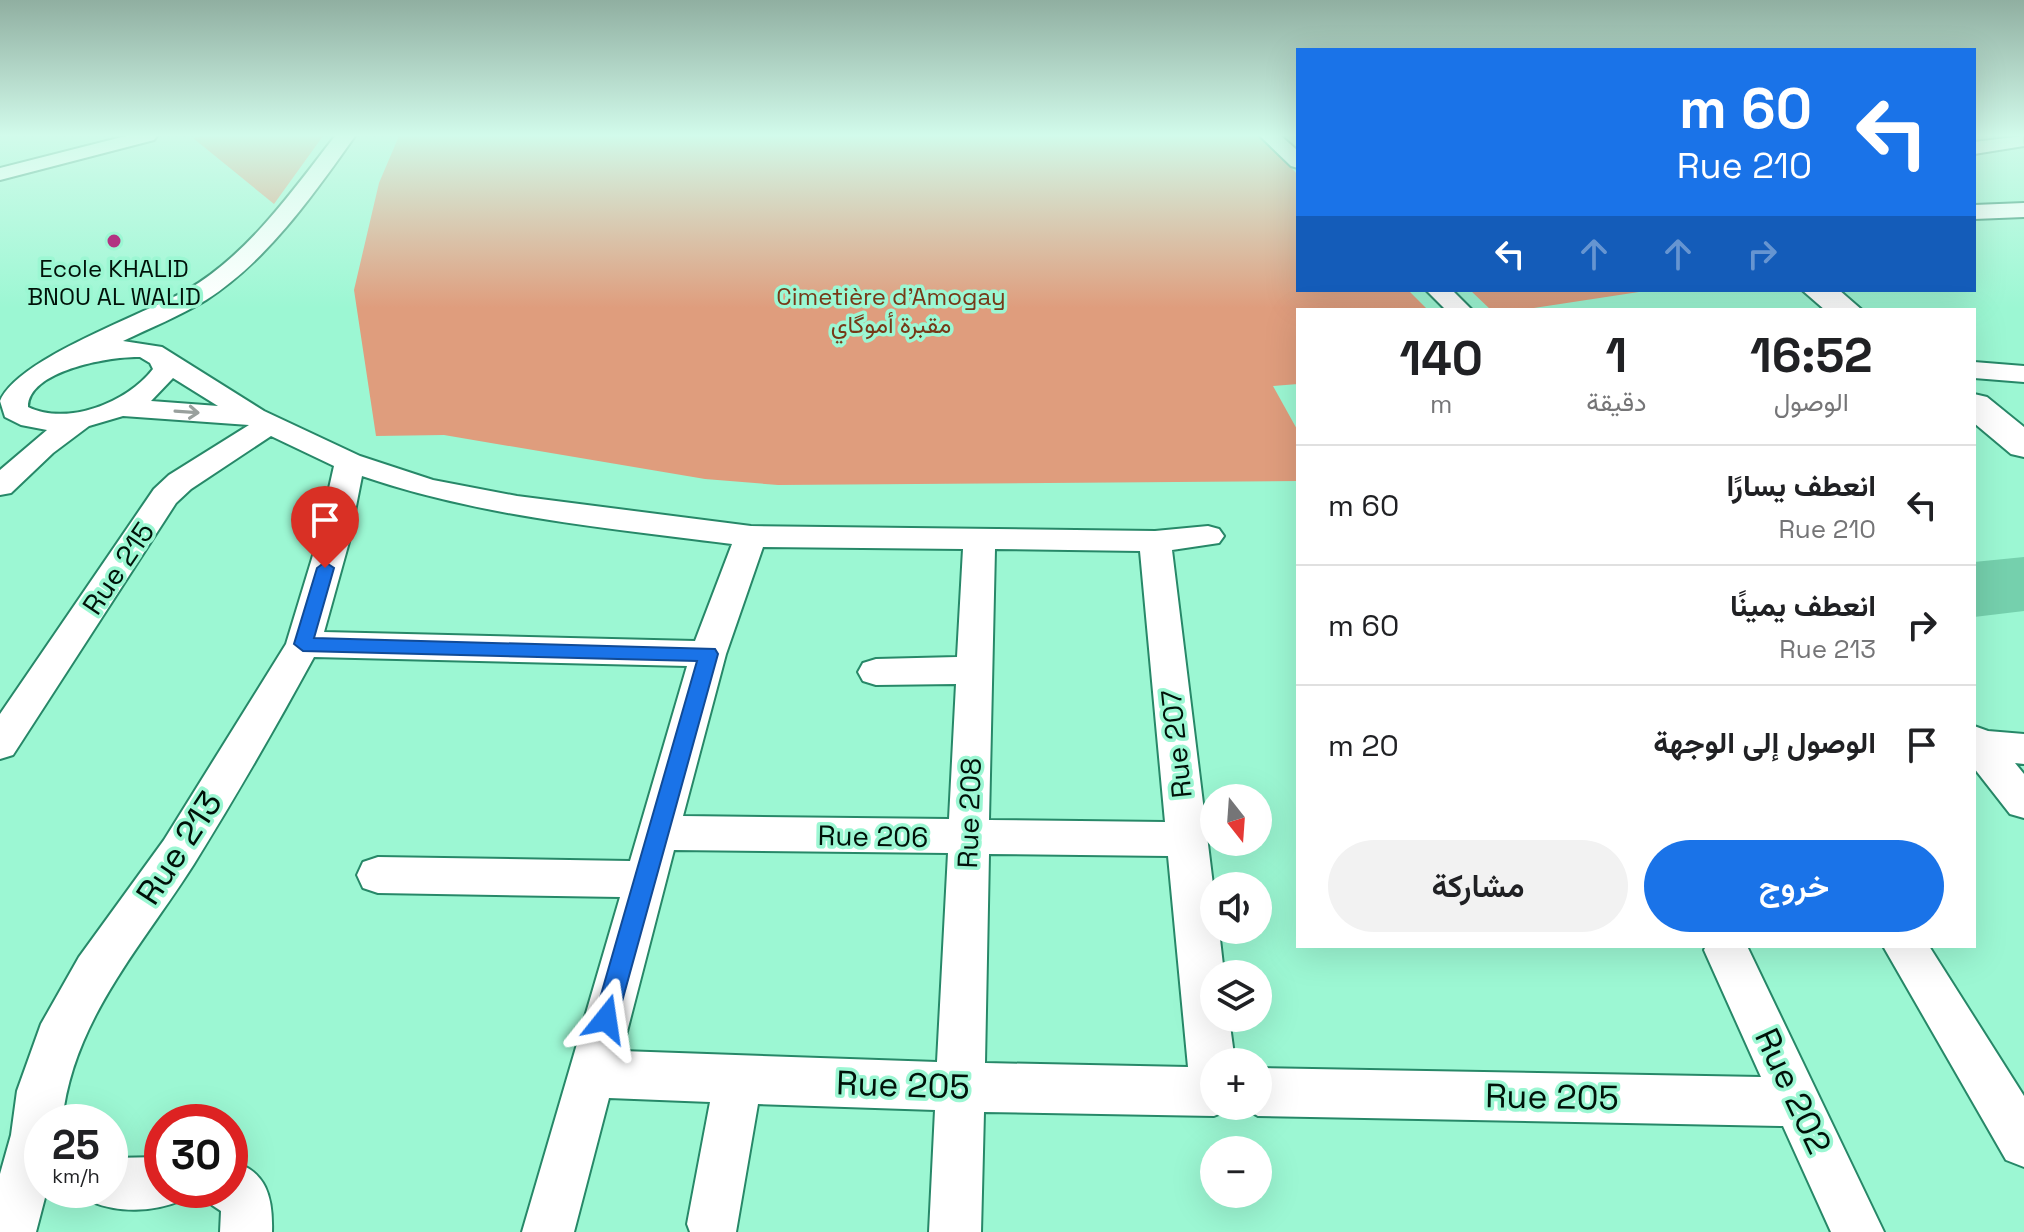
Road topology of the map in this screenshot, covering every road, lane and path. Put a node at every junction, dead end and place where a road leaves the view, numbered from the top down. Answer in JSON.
{"nodes":[{"id":1,"x":301,"y":193,"type":"edge"},
{"id":2,"x":2014,"y":211,"type":"edge"},
{"id":3,"x":1976,"y":212,"type":"edge"},
{"id":4,"x":2024,"y":234,"type":"edge"},
{"id":5,"x":1440,"y":292,"type":"edge"},
{"id":6,"x":1821,"y":292,"type":"edge"},
{"id":7,"x":198,"y":294,"type":"junction"},
{"id":8,"x":1458,"y":308,"type":"edge"},
{"id":9,"x":1843,"y":308,"type":"edge"},
{"id":10,"x":162,"y":358,"type":"junction"},
{"id":11,"x":66,"y":361,"type":"junction"},
{"id":12,"x":1976,"y":370,"type":"edge"},
{"id":13,"x":2024,"y":374,"type":"edge"},
{"id":14,"x":0,"y":379,"type":"edge"},
{"id":15,"x":120,"y":407,"type":"junction"},
{"id":16,"x":1976,"y":407,"type":"edge"},
{"id":17,"x":18,"y":419,"type":"edge"},
{"id":18,"x":79,"y":420,"type":"junction"},
{"id":19,"x":261,"y":421,"type":"junction"},
{"id":20,"x":2024,"y":446,"type":"edge"},
{"id":21,"x":350,"y":462,"type":"junction"},
{"id":22,"x":0,"y":464,"type":"edge"},
{"id":23,"x":0,"y":486,"type":"edge"},
{"id":24,"x":751,"y":536,"type":"junction"},
{"id":25,"x":1208,"y":536,"type":"dead end"},
{"id":26,"x":979,"y":539,"type":"junction"},
{"id":27,"x":1155,"y":541,"type":"junction"},
{"id":28,"x":303,"y":644,"type":"junction"},
{"id":29,"x":708,"y":654,"type":"junction"},
{"id":30,"x":974,"y":670,"type":"junction"},
{"id":31,"x":876,"y":672,"type":"dead end"},
{"id":32,"x":1976,"y":743,"type":"edge"},
{"id":33,"x":0,"y":744,"type":"edge"},
{"id":34,"x":2024,"y":749,"type":"edge"},
{"id":35,"x":2024,"y":802,"type":"edge"},
{"id":36,"x":657,"y":833,"type":"junction"},
{"id":37,"x":968,"y":838,"type":"junction"},
{"id":38,"x":1186,"y":839,"type":"junction"},
{"id":39,"x":378,"y":875,"type":"dead end"},
{"id":40,"x":644,"y":879,"type":"junction"},
{"id":41,"x":1906,"y":948,"type":"edge"},
{"id":42,"x":1726,"y":950,"type":"dead end"},
{"id":43,"x":1209,"y":1048,"type":"edge"},
{"id":44,"x":591,"y":1074,"type":"junction"},
{"id":45,"x":738,"y":1080,"type":"junction"},
{"id":46,"x":959,"y":1087,"type":"junction"},
{"id":47,"x":1200,"y":1091,"type":"edge"},
{"id":48,"x":1272,"y":1092,"type":"edge"},
{"id":49,"x":1798,"y":1102,"type":"junction"},
{"id":50,"x":40,"y":1104,"type":"edge"},
{"id":51,"x":2024,"y":1142,"type":"edge"},
{"id":52,"x":247,"y":1208,"type":"edge"},
{"id":53,"x":713,"y":1224,"type":"dead end"},
{"id":54,"x":246,"y":1232,"type":"edge"},
{"id":55,"x":548,"y":1232,"type":"edge"},
{"id":56,"x":955,"y":1232,"type":"edge"},
{"id":57,"x":1858,"y":1232,"type":"edge"}],
"edges":[{"from":1,"to":7,"type":"street"},
{"from":2,"to":3,"type":"street"},
{"from":2,"to":4,"type":"street"},
{"from":5,"to":8,"type":"street"},
{"from":6,"to":9,"type":"main road"},
{"from":7,"to":10,"type":"street"},
{"from":7,"to":11,"type":"street"},
{"from":10,"to":11,"type":"street"},
{"from":10,"to":15,"type":"street"},
{"from":10,"to":19,"type":"street"},
{"from":11,"to":14,"type":"street"},
{"from":11,"to":17,"type":"street"},
{"from":12,"to":13,"type":"street"},
{"from":15,"to":18,"type":"street"},
{"from":15,"to":19,"type":"street","one_way":true},
{"from":16,"to":20,"type":"main road"},
{"from":17,"to":18,"type":"street"},
{"from":17,"to":22,"type":"street"},
{"from":18,"to":23,"type":"street"},
{"from":19,"to":21,"type":"street"},
{"from":19,"to":33,"type":"street","name":"Rue 215"},
{"from":21,"to":24,"type":"street"},
{"from":21,"to":28,"type":"street","name":"Rue 213"},
{"from":24,"to":26,"type":"street"},
{"from":24,"to":29,"type":"street"},
{"from":25,"to":27,"type":"street"},
{"from":26,"to":27,"type":"street"},
{"from":26,"to":30,"type":"street","name":"Rue 208"},
{"from":27,"to":38,"type":"street","name":"Rue 207"},
{"from":28,"to":29,"type":"street"},
{"from":28,"to":50,"type":"street","name":"Rue 213"},
{"from":29,"to":36,"type":"street"},
{"from":30,"to":31,"type":"street"},
{"from":30,"to":37,"type":"street","name":"Rue 208"},
{"from":32,"to":34,"type":"street"},
{"from":32,"to":35,"type":"street"},
{"from":36,"to":37,"type":"street","name":"Rue 206"},
{"from":36,"to":40,"type":"street"},
{"from":37,"to":38,"type":"street","name":"Rue 206"},
{"from":37,"to":46,"type":"street","name":"Rue 208"},
{"from":38,"to":43,"type":"street","name":"Rue 207"},
{"from":39,"to":40,"type":"street"},
{"from":40,"to":44,"type":"street"},
{"from":41,"to":51,"type":"street"},
{"from":42,"to":49,"type":"street","name":"Rue 202"},
{"from":44,"to":45,"type":"street","name":"Rue 205"},
{"from":44,"to":55,"type":"street"},
{"from":45,"to":46,"type":"street","name":"Rue 205"},
{"from":45,"to":53,"type":"street"},
{"from":46,"to":47,"type":"street","name":"Rue 205"},
{"from":46,"to":56,"type":"street","name":"Rue 208"},
{"from":48,"to":49,"type":"street","name":"Rue 205"},
{"from":49,"to":57,"type":"street","name":"Rue 202"},
{"from":52,"to":54,"type":"street"}]}
